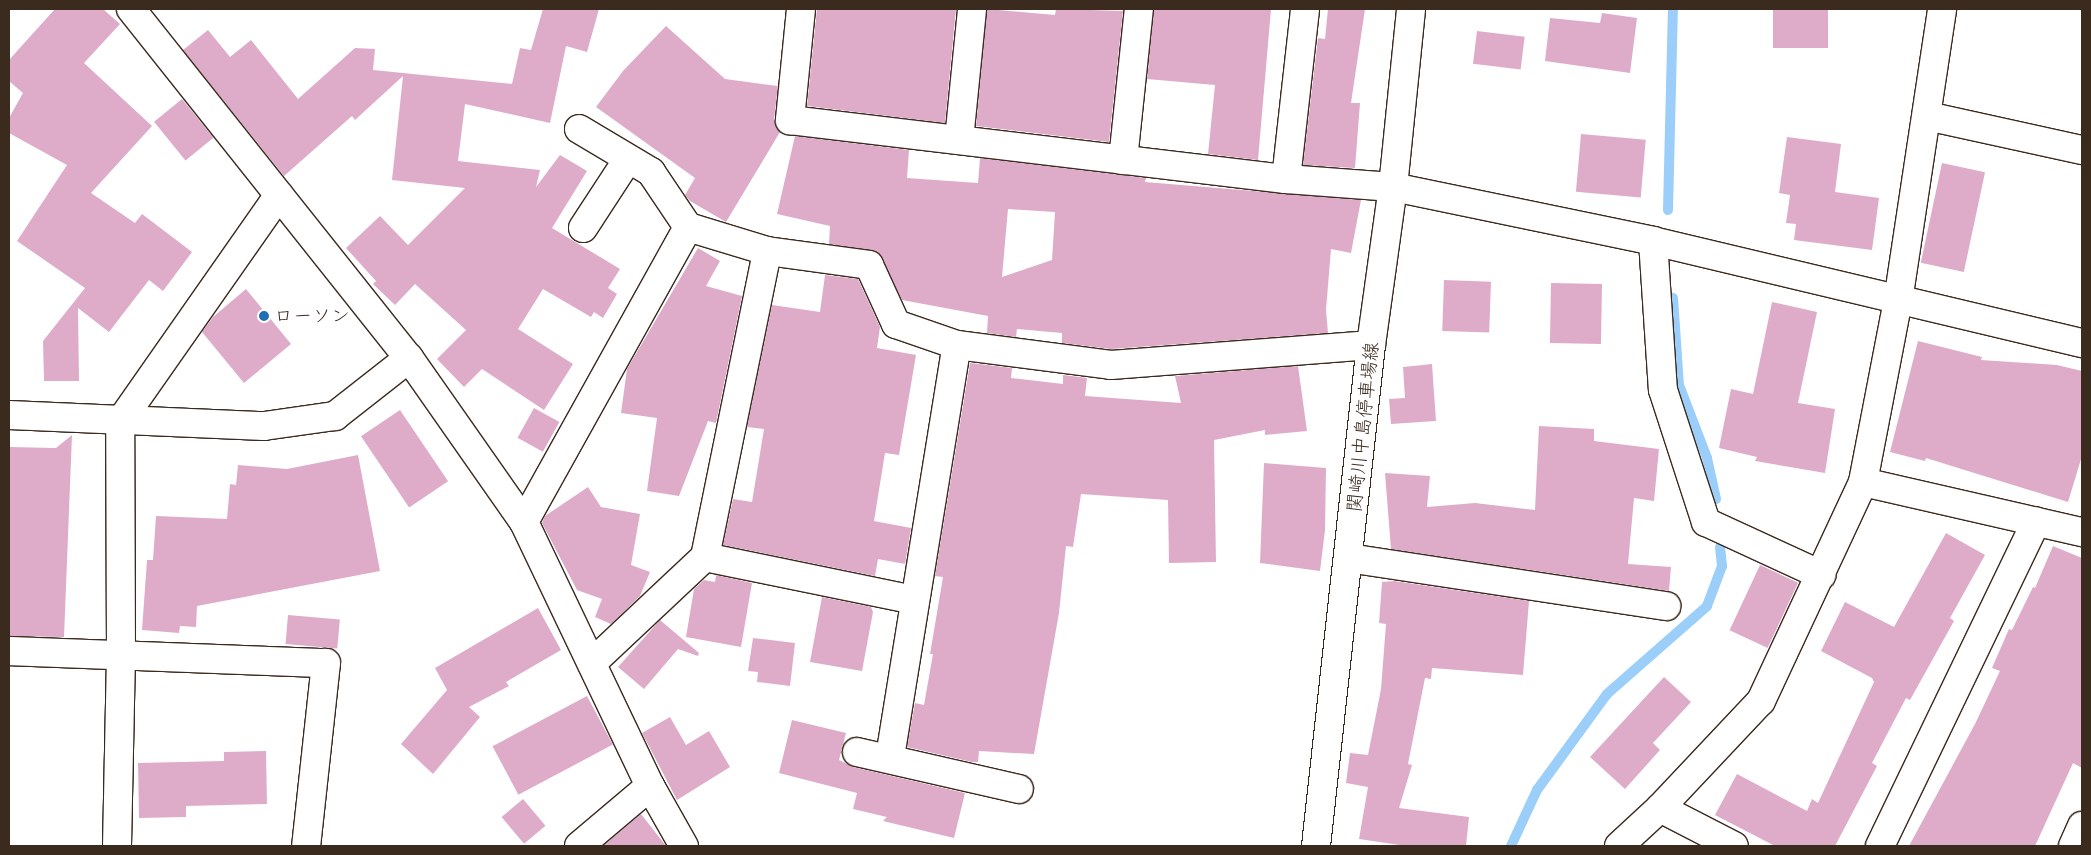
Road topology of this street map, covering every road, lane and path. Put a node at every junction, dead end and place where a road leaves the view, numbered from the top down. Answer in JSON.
{"nodes":[{"id":1,"x":131,"y":9,"type":"edge"},
{"id":2,"x":802,"y":9,"type":"edge"},
{"id":3,"x":972,"y":9,"type":"edge"},
{"id":4,"x":1139,"y":9,"type":"edge"},
{"id":5,"x":1305,"y":9,"type":"edge"},
{"id":6,"x":1411,"y":9,"type":"edge"},
{"id":7,"x":1942,"y":9,"type":"edge"},
{"id":8,"x":1926,"y":116,"type":"junction"},
{"id":9,"x":579,"y":130,"type":"dead end"},
{"id":10,"x":959,"y":140,"type":"junction"},
{"id":11,"x":2082,"y":150,"type":"edge"},
{"id":12,"x":628,"y":159,"type":"junction"},
{"id":13,"x":1123,"y":160,"type":"junction"},
{"id":14,"x":1286,"y":179,"type":"junction"},
{"id":15,"x":1393,"y":187,"type":"junction"},
{"id":16,"x":279,"y":195,"type":"junction"},
{"id":17,"x":688,"y":227,"type":"junction"},
{"id":18,"x":583,"y":228,"type":"dead end"},
{"id":19,"x":1653,"y":241,"type":"junction"},
{"id":20,"x":767,"y":250,"type":"junction"},
{"id":21,"x":1898,"y":301,"type":"junction"},
{"id":22,"x":2082,"y":343,"type":"edge"},
{"id":23,"x":957,"y":345,"type":"junction"},
{"id":24,"x":1372,"y":345,"type":"junction"},
{"id":25,"x":409,"y":358,"type":"junction"},
{"id":26,"x":9,"y":415,"type":"edge"},
{"id":27,"x":120,"y":422,"type":"junction"},
{"id":28,"x":1863,"y":482,"type":"junction"},
{"id":29,"x":524,"y":522,"type":"junction"},
{"id":30,"x":2036,"y":522,"type":"junction"},
{"id":31,"x":2082,"y":532,"type":"edge"},
{"id":32,"x":705,"y":557,"type":"junction"},
{"id":33,"x":1348,"y":558,"type":"junction"},
{"id":34,"x":1822,"y":575,"type":"junction"},
{"id":35,"x":915,"y":600,"type":"junction"},
{"id":36,"x":1666,"y":606,"type":"dead end"},
{"id":37,"x":9,"y":651,"type":"edge"},
{"id":38,"x":121,"y":653,"type":"junction"},
{"id":39,"x":592,"y":663,"type":"junction"},
{"id":40,"x":857,"y":752,"type":"dead end"},
{"id":41,"x":890,"y":757,"type":"junction"},
{"id":42,"x":650,"y":786,"type":"junction"},
{"id":43,"x":1019,"y":789,"type":"dead end"},
{"id":44,"x":1660,"y":808,"type":"junction"},
{"id":45,"x":2082,"y":826,"type":"edge"},
{"id":46,"x":117,"y":846,"type":"edge"},
{"id":47,"x":306,"y":846,"type":"edge"},
{"id":48,"x":579,"y":846,"type":"edge"},
{"id":49,"x":684,"y":846,"type":"edge"},
{"id":50,"x":1316,"y":846,"type":"edge"},
{"id":51,"x":1618,"y":846,"type":"edge"},
{"id":52,"x":1734,"y":846,"type":"edge"},
{"id":53,"x":1880,"y":846,"type":"edge"},
{"id":54,"x":2073,"y":846,"type":"edge"}],
"edges":[{"from":1,"to":16,"type":"street"},
{"from":2,"to":10,"type":"street"},
{"from":3,"to":10,"type":"street"},
{"from":4,"to":13,"type":"street"},
{"from":5,"to":14,"type":"street"},
{"from":6,"to":15,"type":"street","name":"関崎川中島停車場線"},
{"from":7,"to":8,"type":"street"},
{"from":8,"to":11,"type":"street"},
{"from":8,"to":21,"type":"street"},
{"from":9,"to":12,"type":"street"},
{"from":10,"to":13,"type":"street"},
{"from":12,"to":17,"type":"street"},
{"from":12,"to":18,"type":"street"},
{"from":13,"to":14,"type":"street"},
{"from":14,"to":15,"type":"street"},
{"from":15,"to":19,"type":"street"},
{"from":15,"to":24,"type":"street","name":"関崎川中島停車場線"},
{"from":16,"to":25,"type":"street"},
{"from":16,"to":27,"type":"street"},
{"from":17,"to":20,"type":"street"},
{"from":17,"to":29,"type":"street"},
{"from":19,"to":21,"type":"street"},
{"from":19,"to":34,"type":"street"},
{"from":20,"to":23,"type":"street"},
{"from":20,"to":32,"type":"street"},
{"from":21,"to":22,"type":"street"},
{"from":21,"to":28,"type":"street"},
{"from":23,"to":24,"type":"street"},
{"from":23,"to":35,"type":"street"},
{"from":24,"to":33,"type":"street","name":"関崎川中島停車場線"},
{"from":25,"to":27,"type":"street"},
{"from":25,"to":29,"type":"street"},
{"from":26,"to":27,"type":"street"},
{"from":27,"to":38,"type":"street"},
{"from":28,"to":30,"type":"street"},
{"from":28,"to":34,"type":"street"},
{"from":29,"to":39,"type":"street"},
{"from":30,"to":31,"type":"street"},
{"from":30,"to":53,"type":"street"},
{"from":32,"to":35,"type":"street"},
{"from":32,"to":39,"type":"street"},
{"from":33,"to":36,"type":"street"},
{"from":33,"to":50,"type":"street","name":"関崎川中島停車場線"},
{"from":34,"to":44,"type":"street"},
{"from":35,"to":41,"type":"street"},
{"from":37,"to":38,"type":"street"},
{"from":38,"to":46,"type":"street"},
{"from":38,"to":47,"type":"street"},
{"from":39,"to":42,"type":"street"},
{"from":40,"to":41,"type":"street"},
{"from":41,"to":43,"type":"street"},
{"from":42,"to":48,"type":"street"},
{"from":42,"to":49,"type":"street"},
{"from":44,"to":51,"type":"street"},
{"from":44,"to":52,"type":"street"},
{"from":45,"to":54,"type":"street"}]}
